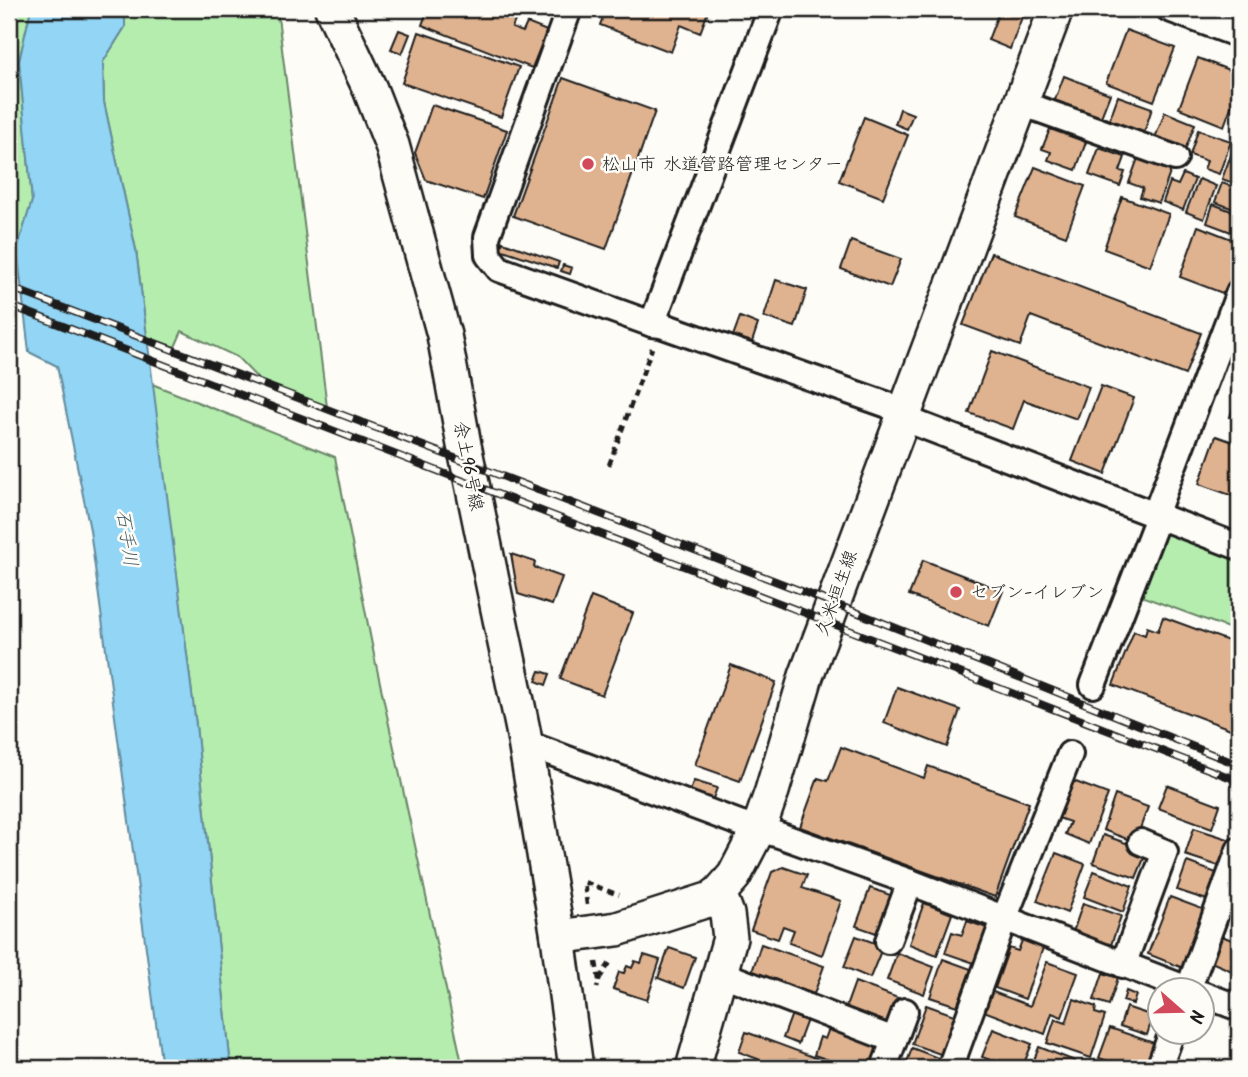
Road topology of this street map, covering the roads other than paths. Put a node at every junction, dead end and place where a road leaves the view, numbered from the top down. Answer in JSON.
{"nodes":[{"id":1,"x":332,"y":9,"type":"edge"},
{"id":2,"x":569,"y":9,"type":"edge"},
{"id":3,"x":771,"y":9,"type":"edge"},
{"id":4,"x":1056,"y":9,"type":"edge"},
{"id":5,"x":1169,"y":9,"type":"edge"},
{"id":6,"x":1239,"y":35,"type":"edge"},
{"id":7,"x":1021,"y":103,"type":"junction"},
{"id":8,"x":1175,"y":158,"type":"dead end"},
{"id":9,"x":1239,"y":292,"type":"edge"},
{"id":10,"x":656,"y":325,"type":"junction"},
{"id":11,"x":903,"y":414,"type":"junction"},
{"id":12,"x":1156,"y":516,"type":"junction"},
{"id":13,"x":1239,"y":547,"type":"edge"},
{"id":14,"x":1093,"y":685,"type":"dead end"},
{"id":15,"x":523,"y":730,"type":"junction"},
{"id":16,"x":1070,"y":754,"type":"dead end"},
{"id":17,"x":759,"y":828,"type":"junction"},
{"id":18,"x":1141,"y":842,"type":"dead end"},
{"id":19,"x":1239,"y":849,"type":"edge"},
{"id":20,"x":910,"y":882,"type":"junction"},
{"id":21,"x":719,"y":893,"type":"junction"},
{"id":22,"x":1004,"y":919,"type":"junction"},
{"id":23,"x":558,"y":937,"type":"junction"},
{"id":24,"x":888,"y":941,"type":"dead end"},
{"id":25,"x":1123,"y":965,"type":"junction"},
{"id":26,"x":720,"y":973,"type":"junction"},
{"id":27,"x":1153,"y":976,"type":"edge"},
{"id":28,"x":1197,"y":976,"type":"edge"},
{"id":29,"x":1216,"y":999,"type":"edge"},
{"id":30,"x":1239,"y":1008,"type":"edge"},
{"id":31,"x":905,"y":1011,"type":"dead end"},
{"id":32,"x":894,"y":1040,"type":"junction"},
{"id":33,"x":1167,"y":1046,"type":"edge"},
{"id":34,"x":885,"y":1065,"type":"dead end"},
{"id":35,"x":700,"y":1066,"type":"edge"},
{"id":36,"x":576,"y":1068,"type":"edge"},
{"id":37,"x":950,"y":1068,"type":"edge"},
{"id":38,"x":1159,"y":1068,"type":"edge"}],
"edges":[{"from":1,"to":15,"type":"main road","name":"余土96号線"},
{"from":2,"to":10,"type":"street"},
{"from":3,"to":10,"type":"street"},
{"from":4,"to":7,"type":"main road","name":"久米垣生線"},
{"from":5,"to":6,"type":"street"},
{"from":7,"to":8,"type":"street"},
{"from":7,"to":11,"type":"main road","name":"久米垣生線"},
{"from":9,"to":12,"type":"street"},
{"from":10,"to":11,"type":"street"},
{"from":11,"to":12,"type":"street"},
{"from":11,"to":17,"type":"main road","name":"久米垣生線"},
{"from":12,"to":13,"type":"street"},
{"from":12,"to":14,"type":"street"},
{"from":15,"to":17,"type":"street"},
{"from":15,"to":23,"type":"main road","name":"余土96号線"},
{"from":16,"to":22,"type":"street"},
{"from":17,"to":20,"type":"street"},
{"from":17,"to":21,"type":"main road","name":"久米垣生線"},
{"from":18,"to":25,"type":"street"},
{"from":19,"to":28,"type":"street"},
{"from":20,"to":22,"type":"street"},
{"from":20,"to":24,"type":"street"},
{"from":21,"to":23,"type":"main road"},
{"from":21,"to":26,"type":"main road"},
{"from":22,"to":25,"type":"street"},
{"from":22,"to":37,"type":"street"},
{"from":23,"to":36,"type":"main road"},
{"from":25,"to":27,"type":"street"},
{"from":26,"to":32,"type":"street"},
{"from":26,"to":35,"type":"main road"},
{"from":29,"to":30,"type":"street"},
{"from":31,"to":32,"type":"street"},
{"from":32,"to":34,"type":"street"},
{"from":33,"to":38,"type":"street"}]}
